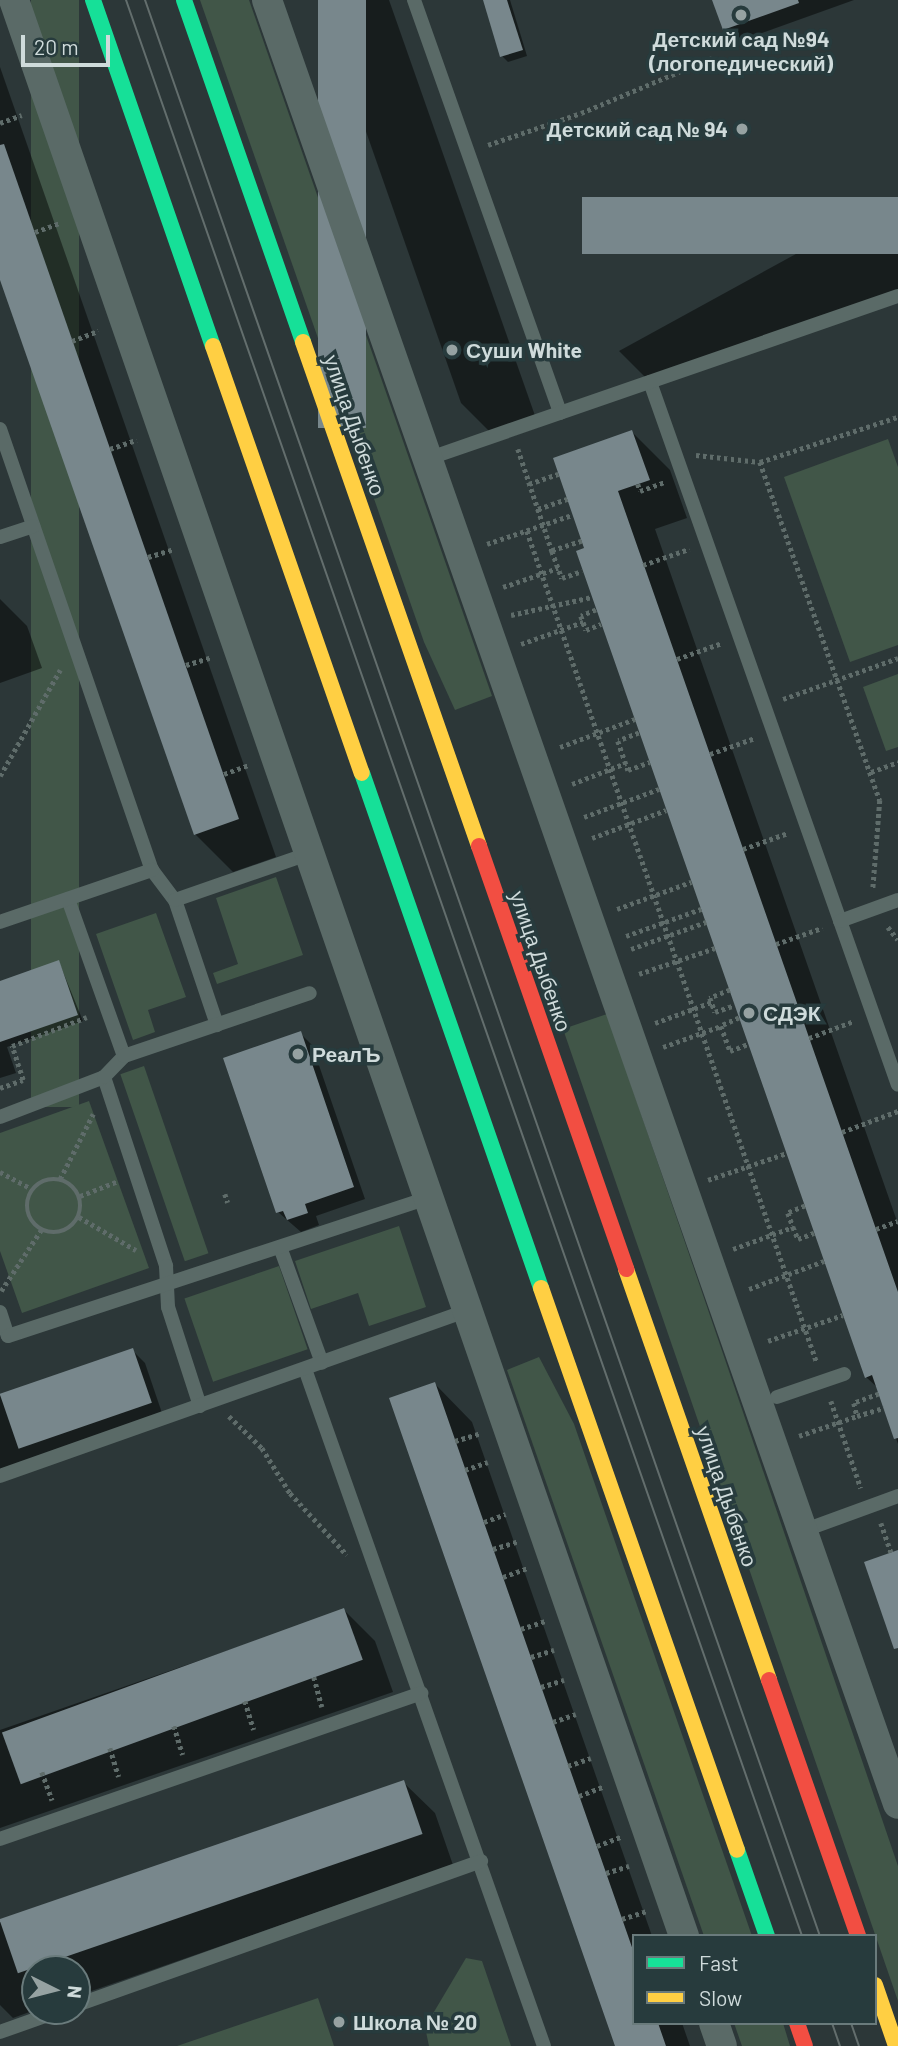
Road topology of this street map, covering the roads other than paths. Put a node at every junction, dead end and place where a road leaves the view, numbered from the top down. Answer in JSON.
{"nodes":[{"id":1,"x":14,"y":0,"type":"edge"},
{"id":2,"x":93,"y":0,"type":"edge"},
{"id":3,"x":184,"y":0,"type":"edge"},
{"id":4,"x":267,"y":0,"type":"edge"},
{"id":5,"x":414,"y":0,"type":"edge"},
{"id":6,"x":898,"y":296,"type":"edge"},
{"id":7,"x":650,"y":382,"type":"junction"},
{"id":8,"x":560,"y":413,"type":"junction"},
{"id":9,"x":0,"y":429,"type":"edge"},
{"id":10,"x":428,"y":459,"type":"junction"},
{"id":11,"x":33,"y":526,"type":"junction"},
{"id":12,"x":0,"y":537,"type":"edge"},
{"id":13,"x":311,"y":853,"type":"junction"},
{"id":14,"x":152,"y":870,"type":"junction"},
{"id":15,"x":68,"y":898,"type":"junction"},
{"id":16,"x":175,"y":900,"type":"junction"},
{"id":17,"x":898,"y":900,"type":"edge"},
{"id":18,"x":840,"y":921,"type":"junction"},
{"id":19,"x":0,"y":922,"type":"edge"},
{"id":20,"x":310,"y":993,"type":"dead end"},
{"id":21,"x":217,"y":1025,"type":"junction"},
{"id":22,"x":124,"y":1056,"type":"junction"},
{"id":23,"x":106,"y":1082,"type":"junction"},
{"id":24,"x":898,"y":1085,"type":"edge"},
{"id":25,"x":0,"y":1117,"type":"edge"},
{"id":26,"x":430,"y":1196,"type":"junction"},
{"id":27,"x":280,"y":1247,"type":"junction"},
{"id":28,"x":166,"y":1285,"type":"junction"},
{"id":29,"x":469,"y":1310,"type":"junction"},
{"id":30,"x":0,"y":1312,"type":"edge"},
{"id":31,"x":322,"y":1363,"type":"junction"},
{"id":32,"x":305,"y":1369,"type":"junction"},
{"id":33,"x":844,"y":1374,"type":"dead end"},
{"id":34,"x":777,"y":1397,"type":"dead end"},
{"id":35,"x":207,"y":1403,"type":"junction"},
{"id":36,"x":0,"y":1476,"type":"edge"},
{"id":37,"x":898,"y":1496,"type":"edge"},
{"id":38,"x":805,"y":1530,"type":"junction"},
{"id":39,"x":421,"y":1693,"type":"junction"},
{"id":40,"x":898,"y":1804,"type":"edge"},
{"id":41,"x":0,"y":1839,"type":"edge"},
{"id":42,"x":481,"y":1861,"type":"junction"},
{"id":43,"x":683,"y":1934,"type":"edge"},
{"id":44,"x":766,"y":1934,"type":"edge"},
{"id":45,"x":857,"y":1934,"type":"edge"},
{"id":46,"x":877,"y":1991,"type":"edge"},
{"id":47,"x":91,"y":2000,"type":"edge"},
{"id":48,"x":21,"y":2025,"type":"edge"},
{"id":49,"x":715,"y":2025,"type":"edge"},
{"id":50,"x":798,"y":2025,"type":"edge"},
{"id":51,"x":0,"y":2032,"type":"edge"},
{"id":52,"x":544,"y":2046,"type":"edge"},
{"id":53,"x":722,"y":2046,"type":"edge"},
{"id":54,"x":805,"y":2046,"type":"edge"},
{"id":55,"x":896,"y":2046,"type":"edge"}],
"edges":[{"from":1,"to":13,"type":"street"},
{"from":2,"to":44,"type":"main road"},
{"from":3,"to":45,"type":"main road","name":"улица Дыбенко"},
{"from":4,"to":10,"type":"street"},
{"from":5,"to":8,"type":"lane"},
{"from":6,"to":7,"type":"lane"},
{"from":7,"to":8,"type":"lane"},
{"from":7,"to":18,"type":"lane"},
{"from":8,"to":10,"type":"lane"},
{"from":9,"to":11,"type":"lane"},
{"from":10,"to":38,"type":"street"},
{"from":11,"to":12,"type":"lane"},
{"from":11,"to":14,"type":"lane"},
{"from":13,"to":16,"type":"lane"},
{"from":13,"to":26,"type":"street"},
{"from":14,"to":15,"type":"lane"},
{"from":14,"to":16,"type":"lane"},
{"from":15,"to":19,"type":"lane"},
{"from":15,"to":22,"type":"lane"},
{"from":16,"to":21,"type":"lane"},
{"from":17,"to":18,"type":"lane"},
{"from":18,"to":24,"type":"lane"},
{"from":20,"to":21,"type":"lane"},
{"from":21,"to":22,"type":"lane"},
{"from":22,"to":23,"type":"lane"},
{"from":23,"to":25,"type":"lane"},
{"from":23,"to":28,"type":"lane"},
{"from":26,"to":27,"type":"lane"},
{"from":26,"to":29,"type":"street"},
{"from":27,"to":28,"type":"lane"},
{"from":27,"to":31,"type":"lane"},
{"from":28,"to":30,"type":"lane"},
{"from":28,"to":35,"type":"lane"},
{"from":29,"to":31,"type":"lane"},
{"from":29,"to":43,"type":"street"},
{"from":31,"to":32,"type":"lane"},
{"from":32,"to":35,"type":"lane"},
{"from":32,"to":39,"type":"lane"},
{"from":33,"to":34,"type":"lane"},
{"from":35,"to":36,"type":"lane"},
{"from":37,"to":38,"type":"lane"},
{"from":38,"to":40,"type":"street"},
{"from":39,"to":41,"type":"lane"},
{"from":39,"to":42,"type":"lane"},
{"from":42,"to":47,"type":"lane"},
{"from":42,"to":52,"type":"lane"},
{"from":46,"to":55,"type":"main road"},
{"from":48,"to":51,"type":"lane"},
{"from":49,"to":53,"type":"street"},
{"from":50,"to":54,"type":"main road"}]}
